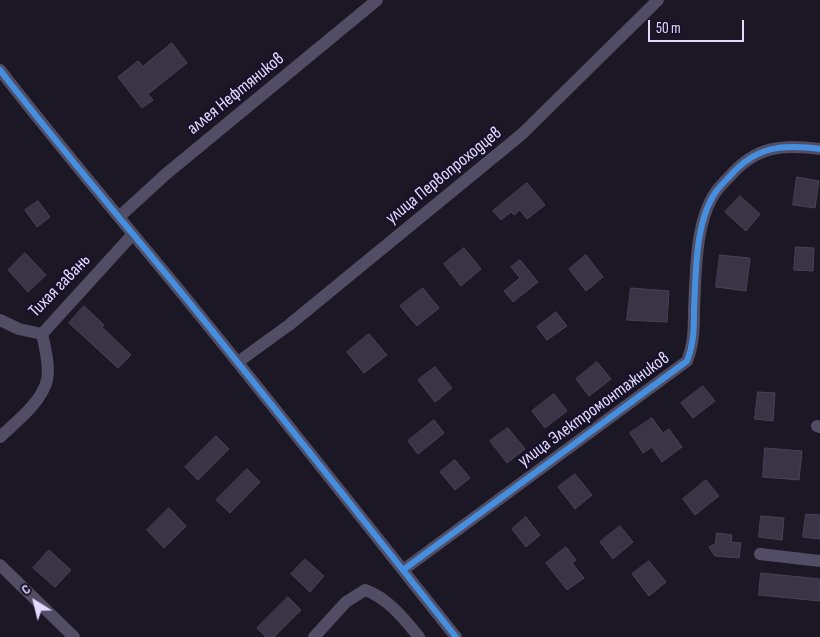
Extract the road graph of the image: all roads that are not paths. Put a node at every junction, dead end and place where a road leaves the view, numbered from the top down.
1 (377, 0) edge
2 (658, 0) edge
3 (0, 70) edge
4 (820, 149) edge
5 (119, 217) junction
6 (133, 234) junction
7 (0, 320) edge
8 (42, 334) junction
9 (238, 362) junction
10 (0, 437) edge
11 (760, 554) dead end
12 (820, 561) edge
13 (0, 565) edge
14 (403, 570) junction
15 (74, 637) edge
16 (314, 637) edge
17 (419, 637) edge
18 (456, 637) edge

1 - 5 street, аллея Нефтяников
2 - 9 street, улица Первопроходцев
3 - 5 street
4 - 14 street, улица Электромонтажников
5 - 6 street
6 - 8 street, Тихая гавань
6 - 9 street
7 - 8 street, Тихая гавань
8 - 10 street
9 - 14 street
11 - 12 street
13 - 15 street
14 - 18 street
16 - 17 street

